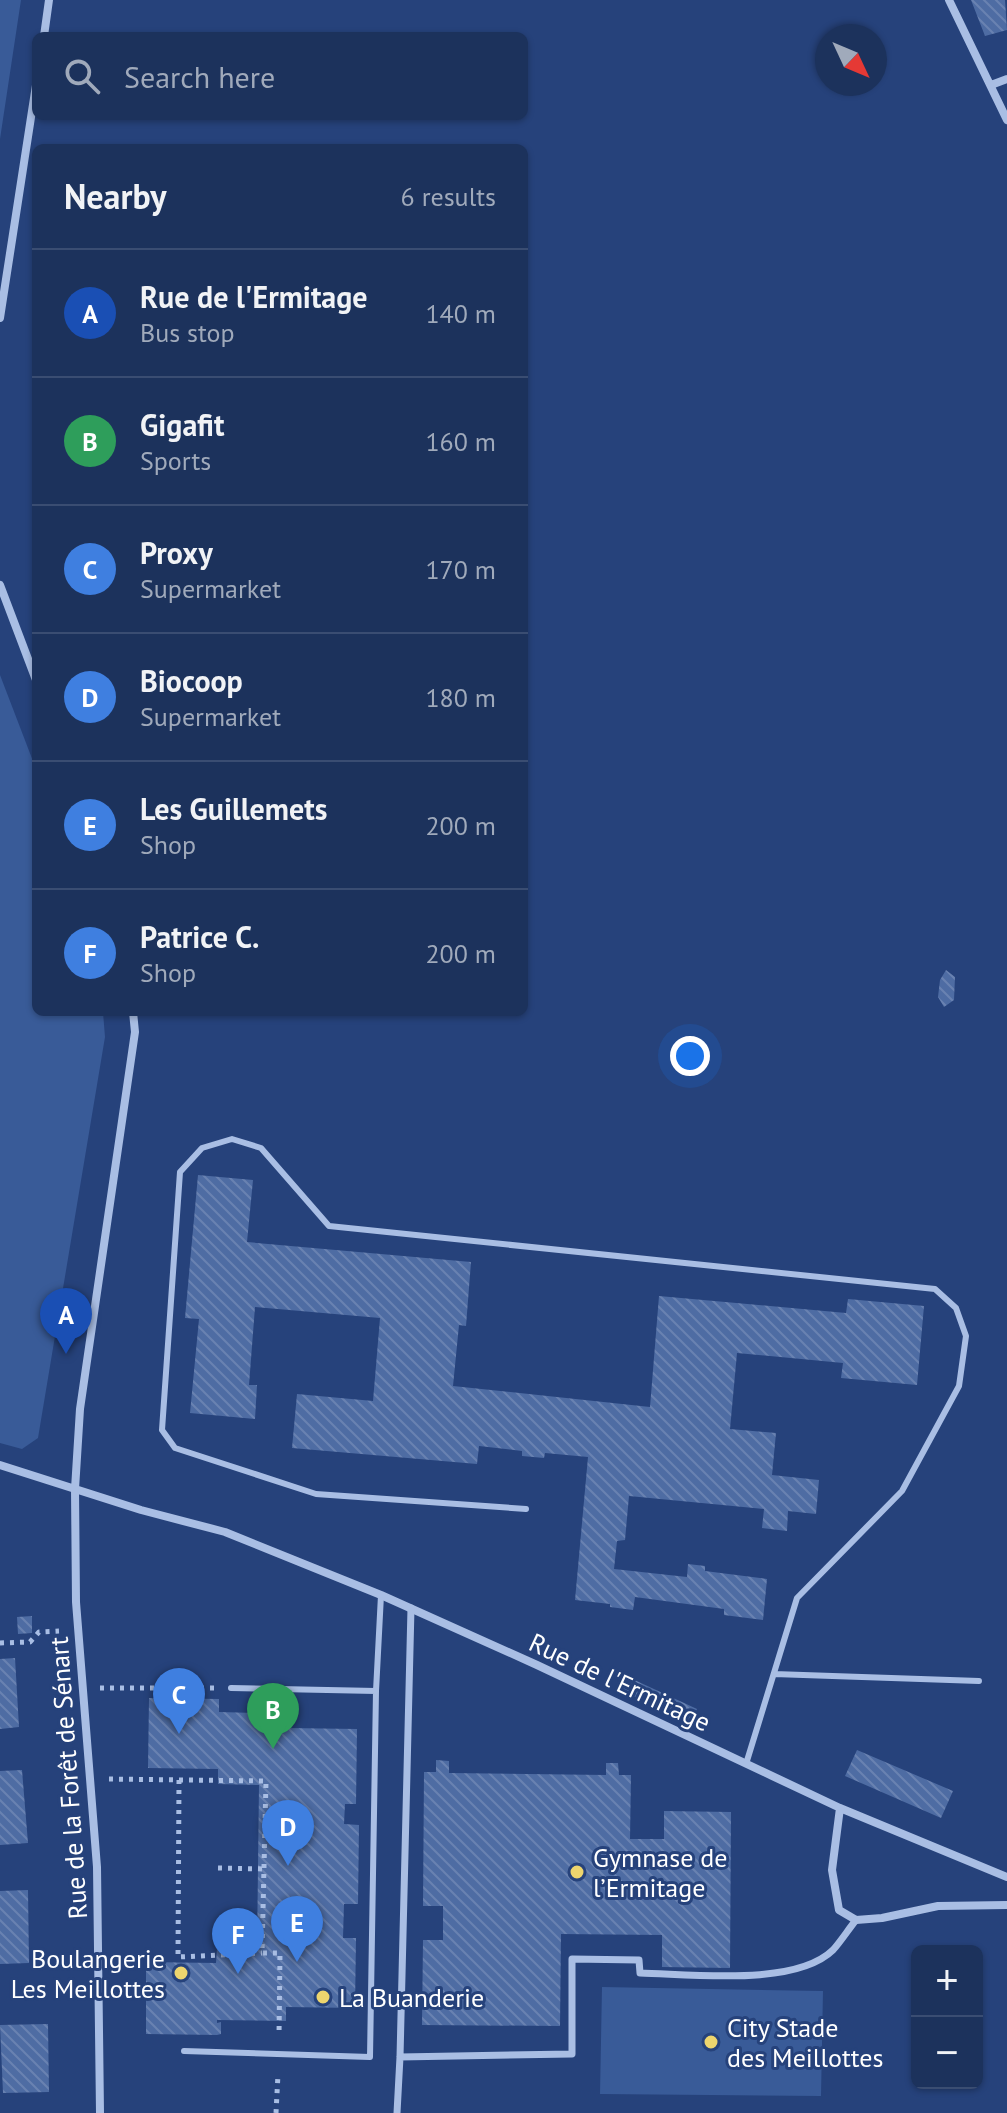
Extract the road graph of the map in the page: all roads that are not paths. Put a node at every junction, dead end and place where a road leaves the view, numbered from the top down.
1 (49, 0) edge
2 (949, 0) edge
3 (45, 32) edge
4 (1007, 79) edge
5 (991, 85) junction
6 (32, 111) edge
7 (1007, 120) edge
8 (0, 318) edge
9 (0, 585) edge
10 (32, 669) edge
11 (133, 1016) edge
12 (0, 1465) edge
13 (75, 1489) junction
14 (526, 1509) dead end
15 (381, 1595) junction
16 (411, 1608) junction
17 (774, 1674) junction
18 (979, 1681) dead end
19 (231, 1688) road end
20 (376, 1691) junction
21 (746, 1764) junction
22 (840, 1808) junction
23 (1007, 1877) edge
24 (1007, 1905) edge
25 (856, 1920) junction
26 (184, 2051) dead end
27 (400, 2057) junction
28 (100, 2113) edge
29 (397, 2113) edge

1 - 3 street
2 - 5 street
4 - 5 street
5 - 7 street
6 - 8 street
9 - 10 street
11 - 13 street, Rue de la Forêt de Sénart
12 - 13 street, Rue de l'Ermitage
13 - 15 street, Rue de l'Ermitage
13 - 28 street, Rue de la Forêt de Sénart
14 - 17 lane
15 - 16 street, Rue de l'Ermitage
15 - 20 lane
16 - 21 street, Rue de l'Ermitage
16 - 27 street
17 - 18 lane
17 - 21 lane
19 - 20 lane
20 - 26 lane
21 - 22 street, Rue de l'Ermitage
22 - 23 street, Rue de l'Ermitage
22 - 25 street
24 - 25 street
25 - 27 street
27 - 29 street

